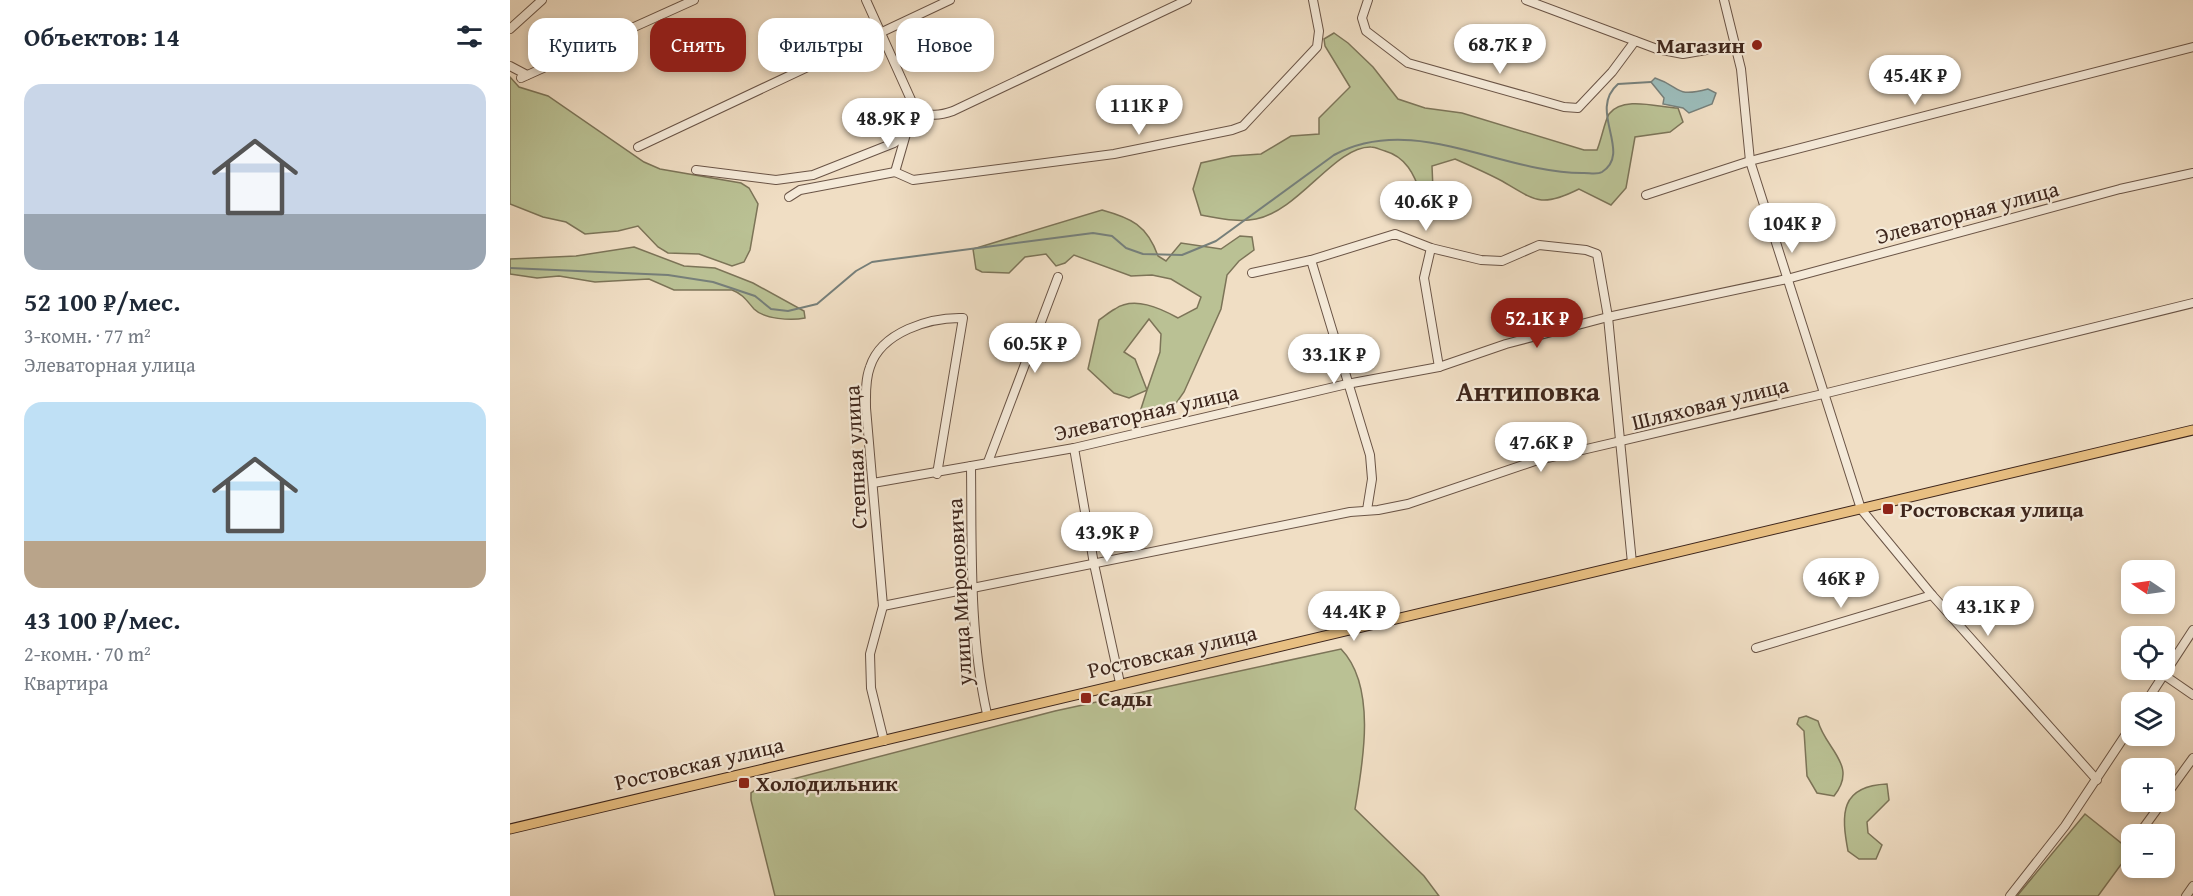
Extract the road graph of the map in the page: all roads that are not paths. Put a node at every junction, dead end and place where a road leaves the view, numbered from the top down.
1 (542, 0) edge
2 (694, 0) edge
3 (866, 0) edge
4 (950, 0) edge
5 (1313, 0) edge
6 (1368, 0) edge
7 (1526, 0) edge
8 (1724, 0) edge
9 (1182, 1) edge
10 (874, 18) edge
11 (510, 29) edge
12 (884, 31) edge
13 (1635, 41) junction
14 (884, 42) edge
15 (1735, 45) junction
16 (2193, 47) edge
17 (510, 66) edge
18 (797, 72) edge
19 (922, 113) junction
20 (906, 134) junction
21 (638, 147) dead end
22 (1750, 161) junction
23 (696, 170) dead end
24 (895, 172) junction
25 (2193, 173) edge
26 (1646, 195) dead end
27 (789, 198) dead end
28 (1431, 248) junction
29 (1311, 260) junction
30 (1252, 273) dead end
31 (1058, 277) dead end
32 (1787, 279) junction
33 (2193, 303) edge
34 (1608, 317) junction
35 (1439, 368) junction
36 (1347, 384) junction
37 (1823, 394) junction
38 (2193, 430) edge
39 (1621, 443) junction
40 (1074, 448) junction
41 (988, 462) junction
42 (971, 466) junction
43 (937, 474) junction
44 (873, 483) junction
45 (1861, 509) junction
46 (1367, 510) junction
47 (1632, 563) junction
48 (1094, 564) junction
49 (973, 588) junction
50 (1932, 595) junction
51 (883, 606) junction
52 (2193, 630) edge
53 (1756, 648) dead end
54 (2175, 658) edge
55 (2171, 680) edge
56 (1120, 683) junction
57 (2193, 695) edge
58 (987, 714) junction
59 (884, 741) junction
60 (2121, 742) edge
61 (2193, 758) edge
62 (2097, 780) junction
63 (2175, 784) edge
64 (510, 829) edge
65 (2193, 886) edge
66 (2010, 896) edge
67 (2186, 896) edge

1 - 11 street
2 - 17 street
3 - 10 street
4 - 12 street
5 - 24 street
6 - 13 street
7 - 13 street
8 - 15 street
9 - 19 street
13 - 15 street
14 - 19 street
15 - 22 street
16 - 22 street
18 - 21 street
19 - 20 street
20 - 23 street
20 - 24 street
22 - 26 street
22 - 32 street
24 - 27 street
25 - 32 street, Элеваторная улица
28 - 29 street
28 - 34 street
28 - 35 street
29 - 30 street
29 - 36 street
31 - 41 street
32 - 34 street, Элеваторная улица
32 - 37 street
33 - 37 street, Шляховая улица
34 - 35 street, Элеваторная улица
34 - 39 street
35 - 36 street, Элеваторная улица
36 - 40 street, Элеваторная улица
36 - 46 street
37 - 39 street, Шляховая улица
37 - 45 street
38 - 45 main road, Ростовская улица
39 - 46 street, Шляховая улица
39 - 47 street
40 - 41 street, Элеваторная улица
40 - 48 street
41 - 42 street, Элеваторная улица
42 - 43 street, Элеваторная улица
42 - 49 street, улица Мироновича
43 - 44 street, Элеваторная улица
43 - 44 street, Степная улица
44 - 51 street, Степная улица
45 - 47 main road, Ростовская улица
45 - 50 street
46 - 48 street, Шляховая улица
47 - 56 main road, Ростовская улица
48 - 49 street, Шляховая улица
48 - 56 street
49 - 51 street, Шляховая улица
49 - 58 street, улица Мироновича
50 - 53 street
50 - 62 street
51 - 59 street, Степная улица
52 - 54 street
55 - 57 street
56 - 58 main road, Ростовская улица
58 - 59 main road, Ростовская улица
59 - 64 main road, Ростовская улица
60 - 62 street
61 - 63 street
62 - 66 street
65 - 67 street

